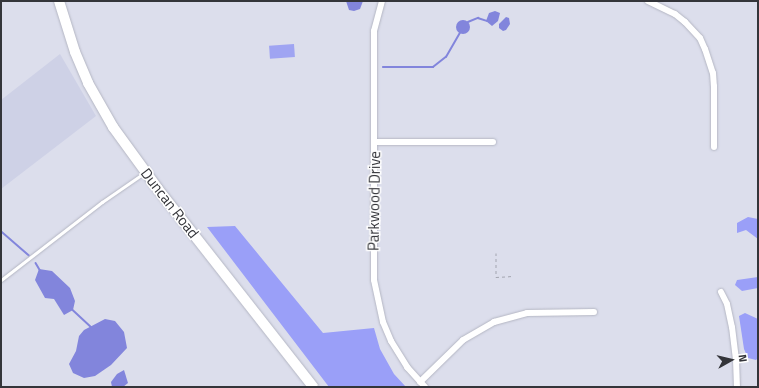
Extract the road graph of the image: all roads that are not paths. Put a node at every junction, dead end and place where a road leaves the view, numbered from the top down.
1 (59, 1) edge
2 (382, 1) edge
3 (648, 1) edge
4 (375, 142) junction
5 (493, 142) dead end
6 (714, 147) dead end
7 (145, 172) junction
8 (1, 280) edge
9 (721, 292) dead end
10 (594, 312) dead end
11 (420, 382) junction
12 (313, 387) edge
13 (425, 387) edge
14 (737, 387) edge

1 - 7 highway, Duncan Road
2 - 4 street, Parkwood Drive
3 - 6 street
4 - 5 street
4 - 11 street, Parkwood Drive
7 - 8 lane
7 - 12 highway, Duncan Road
9 - 14 street
10 - 11 street
11 - 13 street, Parkwood Drive

